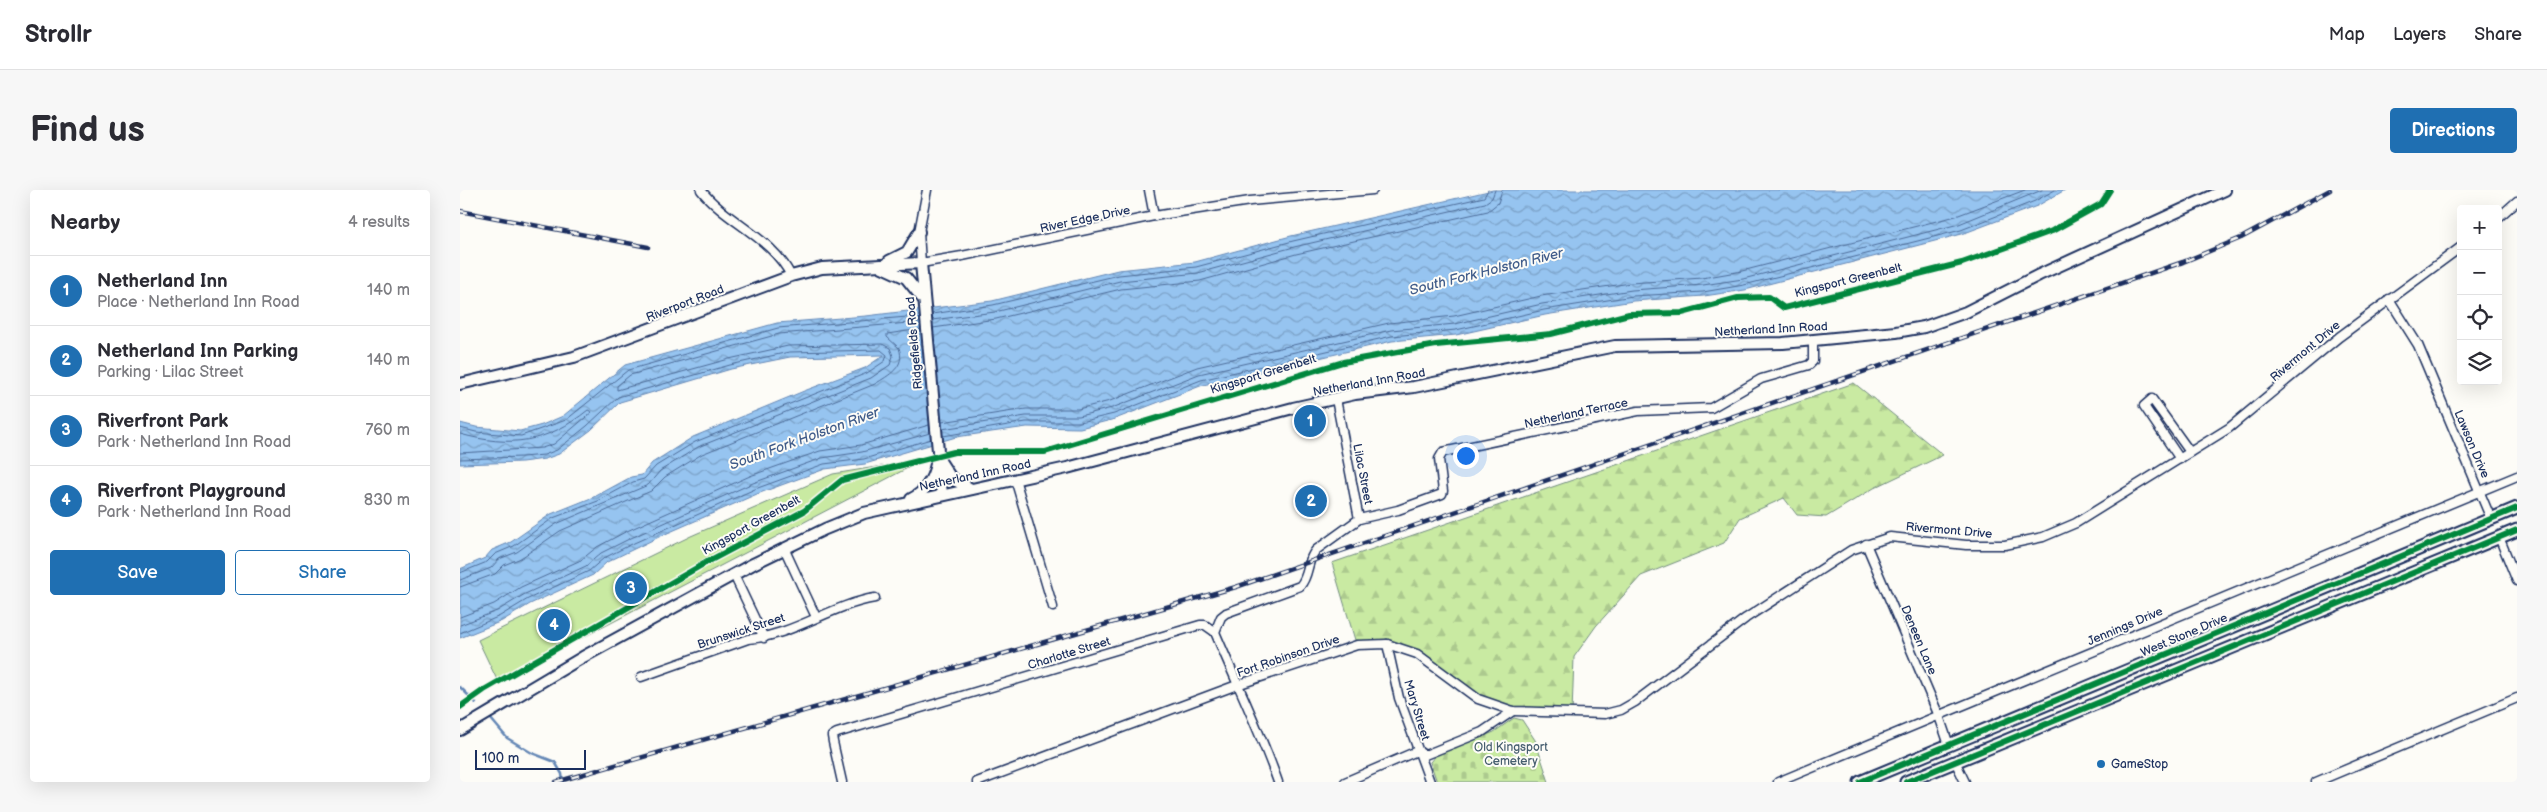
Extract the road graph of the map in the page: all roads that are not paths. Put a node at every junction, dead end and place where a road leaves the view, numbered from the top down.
1 (700, 190) edge
2 (927, 190) edge
3 (1149, 190) edge
4 (1373, 190) edge
5 (2225, 190) edge
6 (2517, 201) edge
7 (2502, 214) edge
8 (1154, 216) junction
9 (919, 232) junction
10 (2457, 249) edge
11 (921, 263) junction
12 (873, 265) junction
13 (791, 276) junction
14 (922, 298) junction
15 (2389, 299) junction
16 (1812, 340) junction
17 (460, 384) edge
18 (1336, 399) junction
19 (2190, 452) junction
20 (2180, 459) junction
21 (939, 465) junction
22 (2517, 476) edge
23 (1015, 479) junction
24 (972, 489) junction
25 (2479, 490) junction
26 (942, 495) junction
27 (904, 503) junction
28 (2517, 508) edge
29 (1359, 519) junction
30 (2491, 519) junction
31 (2517, 530) edge
32 (2499, 537) junction
33 (1866, 544) junction
34 (784, 548) junction
35 (734, 575) junction
36 (2517, 581) edge
37 (875, 598) dead end
38 (1053, 607) dead end
39 (816, 618) junction
40 (1215, 632) junction
41 (764, 638) junction
42 (1387, 644) junction
43 (641, 677) dead end
44 (1237, 685) junction
45 (2517, 698) edge
46 (1513, 712) junction
47 (1604, 714) joint
48 (1939, 716) junction
49 (460, 730) edge
50 (1949, 745) junction
51 (1417, 751) junction
52 (1955, 761) junction
53 (842, 782) edge
54 (977, 782) edge
55 (1278, 782) edge
56 (1345, 782) edge
57 (1430, 782) edge
58 (1778, 782) edge
59 (1860, 782) edge
60 (1906, 782) edge
61 (1965, 782) edge
62 (2316, 782) edge

1 - 13 street
2 - 9 street, Ridgefields Road
3 - 8 street
4 - 8 street, River Edge Drive
5 - 16 main road, Netherland Inn Road
6 - 7 street
8 - 11 street, River Edge Drive
9 - 11 street, Ridgefields Road
9 - 12 main road
10 - 15 street, Rivermont Drive
11 - 12 main road, Riverport Road
11 - 14 main road, Ridgefields Road
12 - 13 main road, Riverport Road
12 - 14 main road
13 - 17 main road, Riverport Road
14 - 21 main road, Ridgefields Road
15 - 19 street, Rivermont Drive
15 - 25 street, Lawson Drive
16 - 18 main road, Netherland Inn Road
16 - 29 street, Netherland Terrace
18 - 23 main road, Netherland Inn Road
18 - 29 street, Lilac Street
19 - 20 street, Rivermont Drive
19 - 20 street
20 - 33 street, Rivermont Drive
21 - 24 main road
21 - 26 main road, Ridgefields Road
21 - 27 main road
22 - 25 street, Jennings Drive
23 - 24 main road, Netherland Inn Road
23 - 38 street
24 - 26 main road, Netherland Inn Road
25 - 30 street, Lawson Drive
25 - 48 street, Jennings Drive
26 - 27 main road, Netherland Inn Road
27 - 34 main road, Netherland Inn Road
28 - 30 highway, West Stone Drive
29 - 40 street, Lilac Street
30 - 32 highway
30 - 50 highway, West Stone Drive
31 - 32 highway
32 - 36 street
32 - 52 highway
33 - 47 street, Rivermont Drive
33 - 48 street, Deneen Lane
34 - 35 main road, Netherland Inn Road
34 - 39 street
35 - 41 street
35 - 49 main road, Netherland Inn Road
37 - 39 street, Brunswick Street
39 - 41 street, Brunswick Street
40 - 44 street
40 - 53 street, Charlotte Street
41 - 43 street, Brunswick Street
42 - 44 street, Fort Robinson Drive
42 - 46 street, Fort Robinson Drive
42 - 51 street, Mary Street
44 - 54 street, Fort Robinson Drive
44 - 55 street
45 - 62 street
46 - 47 street, Fort Robinson Drive
46 - 51 street
48 - 50 street, Deneen Lane
48 - 58 street, Jennings Drive
50 - 52 highway
50 - 59 highway, West Stone Drive
51 - 56 street
51 - 57 street, Mary Street
52 - 60 highway
52 - 61 street

